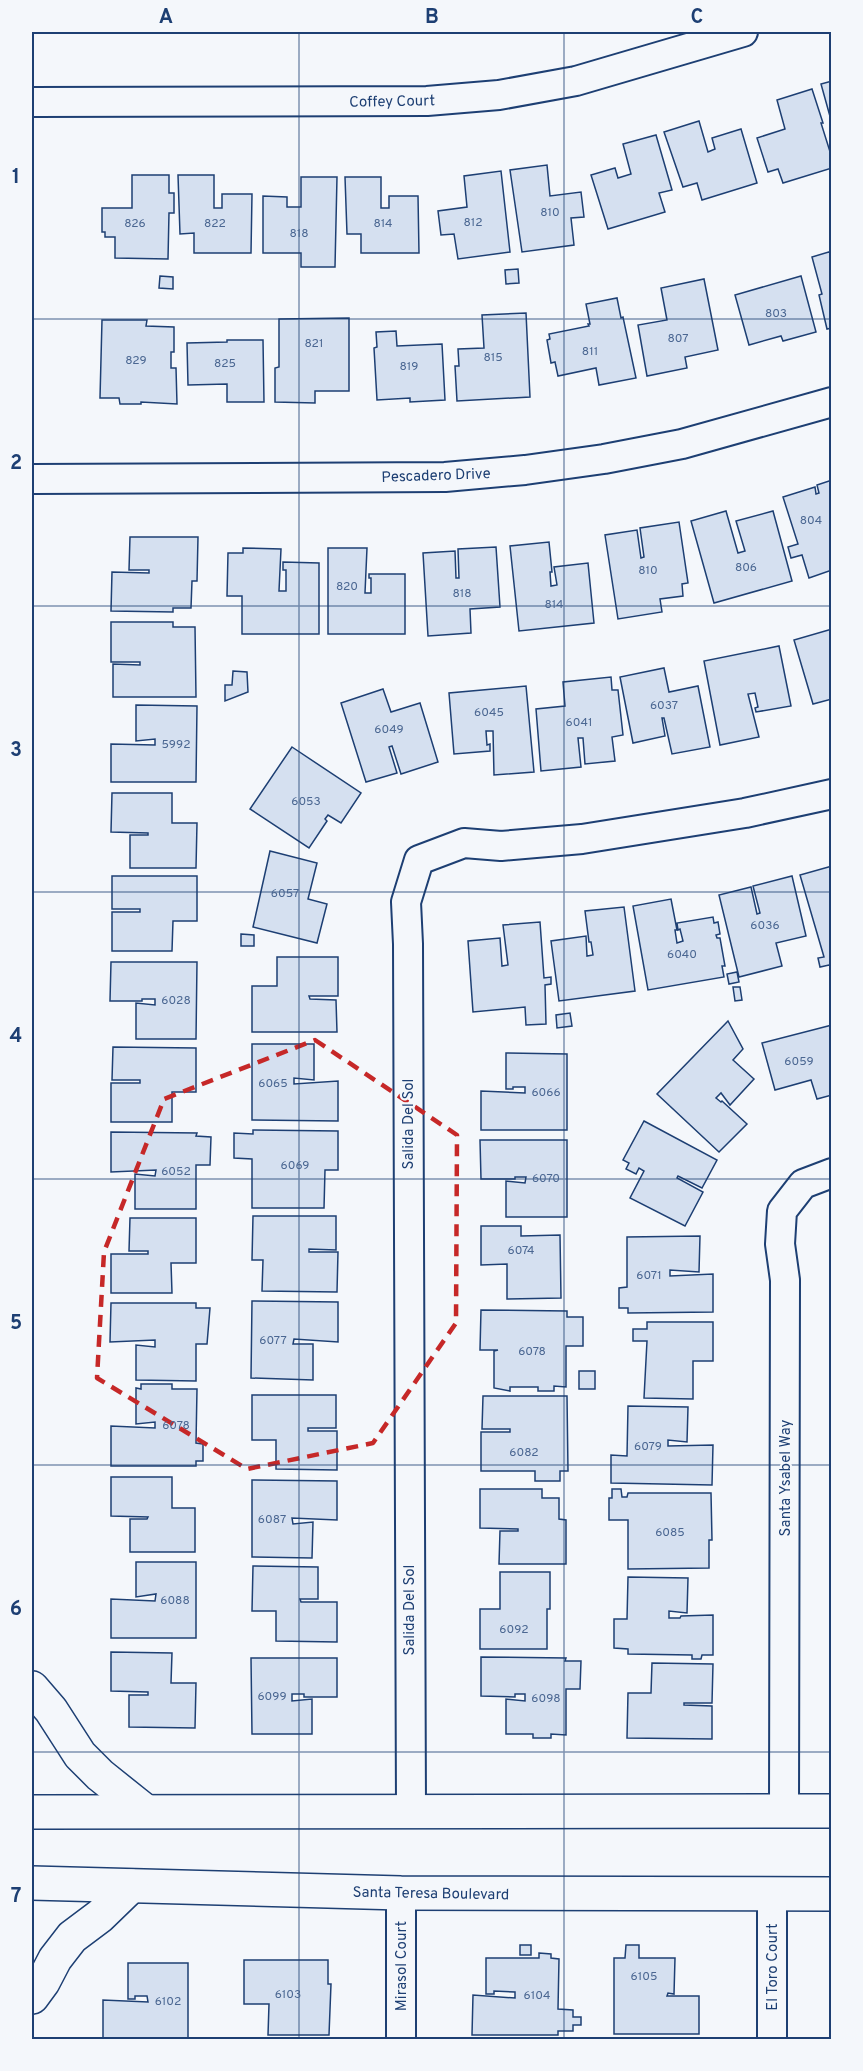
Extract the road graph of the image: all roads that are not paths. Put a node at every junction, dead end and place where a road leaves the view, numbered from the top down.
1 (743, 32) edge
2 (32, 102) edge
3 (831, 402) edge
4 (32, 479) edge
5 (831, 794) edge
6 (831, 1173) edge
7 (32, 1688) edge
8 (411, 1810) junction
9 (145, 1811) junction
10 (784, 1811) junction
11 (831, 1811) edge
12 (32, 1812) edge
13 (32, 1883) edge
14 (131, 1886) junction
15 (401, 1893) junction
16 (772, 1894) junction
17 (831, 1894) edge
18 (32, 1997) edge
19 (401, 2040) edge
20 (772, 2040) edge

1 - 2 street, Coffey Court
3 - 4 street, Pescadero Drive
5 - 8 street, Salida Del Sol
6 - 10 street, Santa Ysabel Way
7 - 9 main road
8 - 9 main road
8 - 10 main road
9 - 12 main road
10 - 11 main road
13 - 14 main road, Santa Teresa Boulevard
14 - 15 main road, Santa Teresa Boulevard
14 - 18 main road
15 - 16 main road, Santa Teresa Boulevard
15 - 19 street, Mirasol Court
16 - 17 main road, Santa Teresa Boulevard
16 - 20 street, El Toro Court

